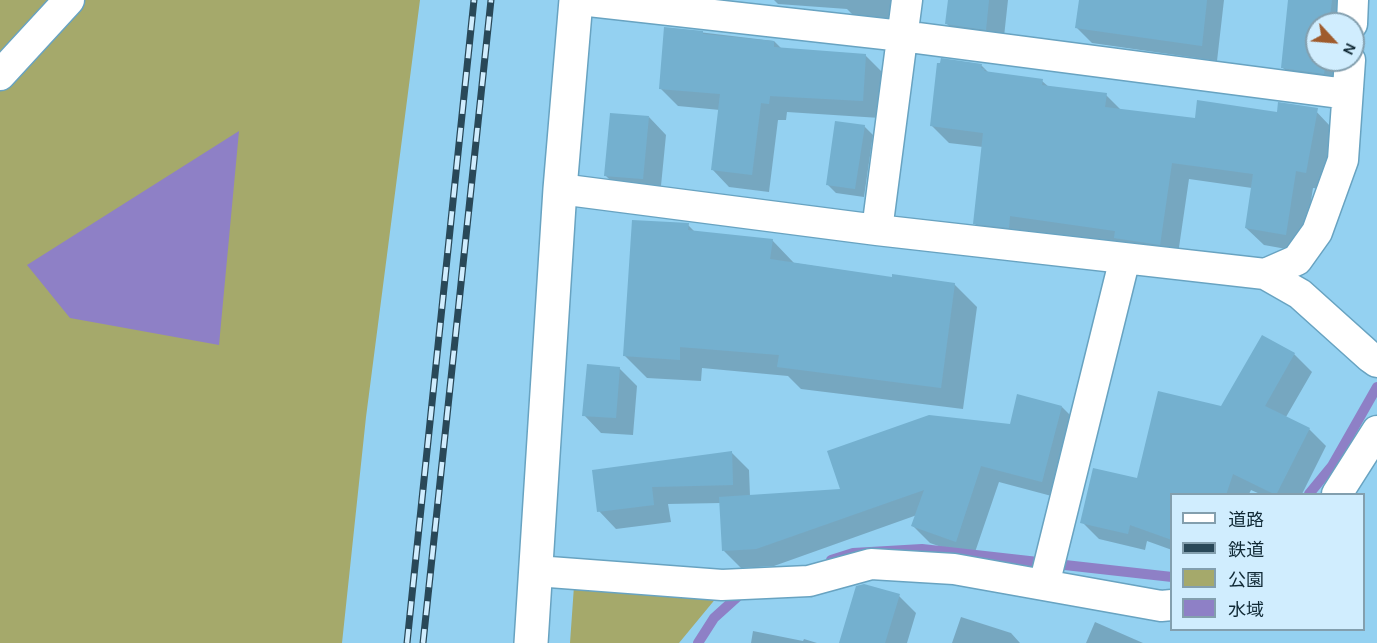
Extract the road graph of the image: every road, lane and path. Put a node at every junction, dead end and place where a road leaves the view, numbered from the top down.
1 (69, 0) edge
2 (578, 0) edge
3 (907, 0) edge
4 (902, 36) junction
5 (1349, 72) edge
6 (0, 75) edge
7 (1347, 94) junction
8 (560, 189) junction
9 (877, 230) junction
10 (1125, 258) junction
11 (1265, 274) junction
12 (1377, 362) edge
13 (1376, 437) edge
14 (1338, 493) edge
15 (536, 571) junction
16 (1044, 585) junction
17 (1170, 605) edge
18 (531, 643) edge

1 - 6 street
2 - 4 street
2 - 8 street
3 - 4 street
4 - 7 street
4 - 9 street
5 - 7 street
7 - 11 street
8 - 9 street
8 - 15 street
9 - 10 street
10 - 11 street
10 - 16 street
11 - 12 street
13 - 14 street
15 - 16 street
15 - 18 street
16 - 17 street

